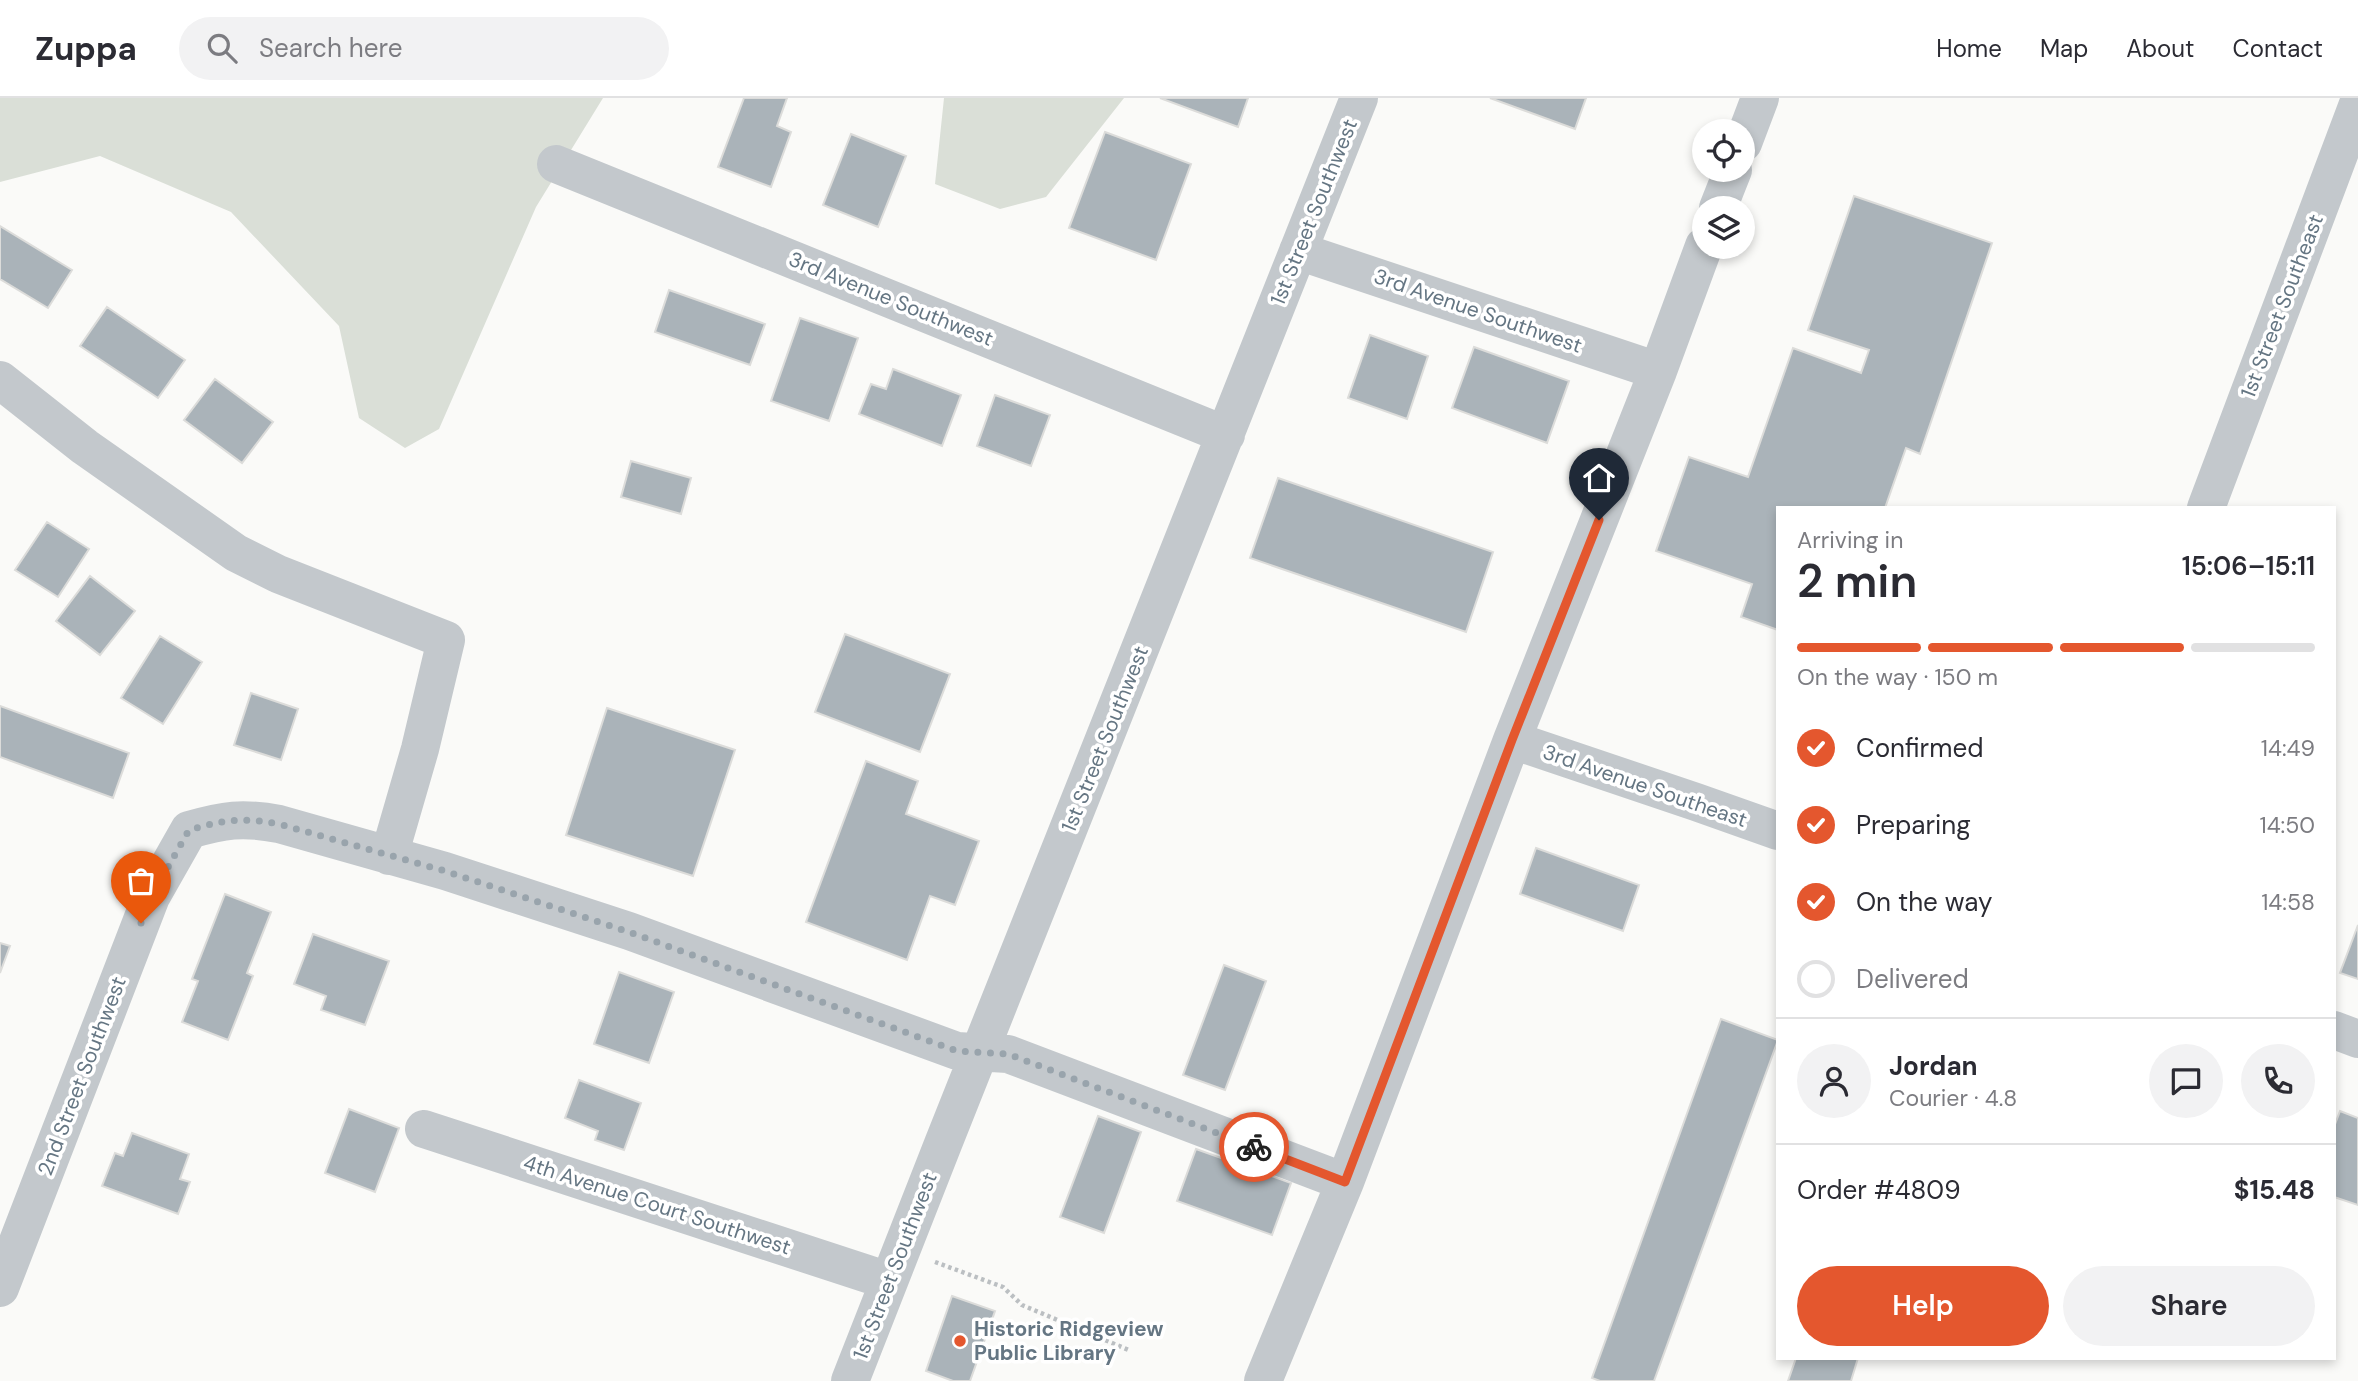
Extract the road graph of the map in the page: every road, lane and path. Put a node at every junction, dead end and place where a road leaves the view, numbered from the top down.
1 (1359, 98) edge
2 (1760, 98) edge
3 (2358, 104) edge
4 (1752, 119) edge
5 (556, 164) dead end
6 (1298, 251) junction
7 (1699, 259) edge
8 (1658, 371) junction
9 (0, 380) edge
10 (1226, 435) junction
11 (2207, 506) edge
12 (1512, 740) junction
13 (1776, 830) edge
14 (389, 856) junction
15 (2336, 1031) edge
16 (2358, 1039) edge
17 (981, 1051) junction
18 (424, 1129) dead end
19 (1345, 1182) junction
20 (895, 1266) junction
21 (0, 1288) edge
22 (1131, 1351) dead end
23 (850, 1381) edge
24 (1263, 1381) edge

1 - 6 street, 1st Street Southwest
2 - 4 street
3 - 11 street, 1st Street Southeast
5 - 10 street, 3rd Avenue Southwest
6 - 8 street, 3rd Avenue Southwest
6 - 10 street, 1st Street Southwest
7 - 8 street
8 - 12 street
9 - 14 street
10 - 17 street, 1st Street Southwest
12 - 13 street, 3rd Avenue Southeast
12 - 19 street
14 - 17 street
14 - 21 street, 2nd Street Southwest
15 - 16 street
17 - 19 street
17 - 20 street, 1st Street Southwest
18 - 20 street, 4th Avenue Court Southwest
19 - 24 street
20 - 22 path
20 - 23 street, 1st Street Southwest

